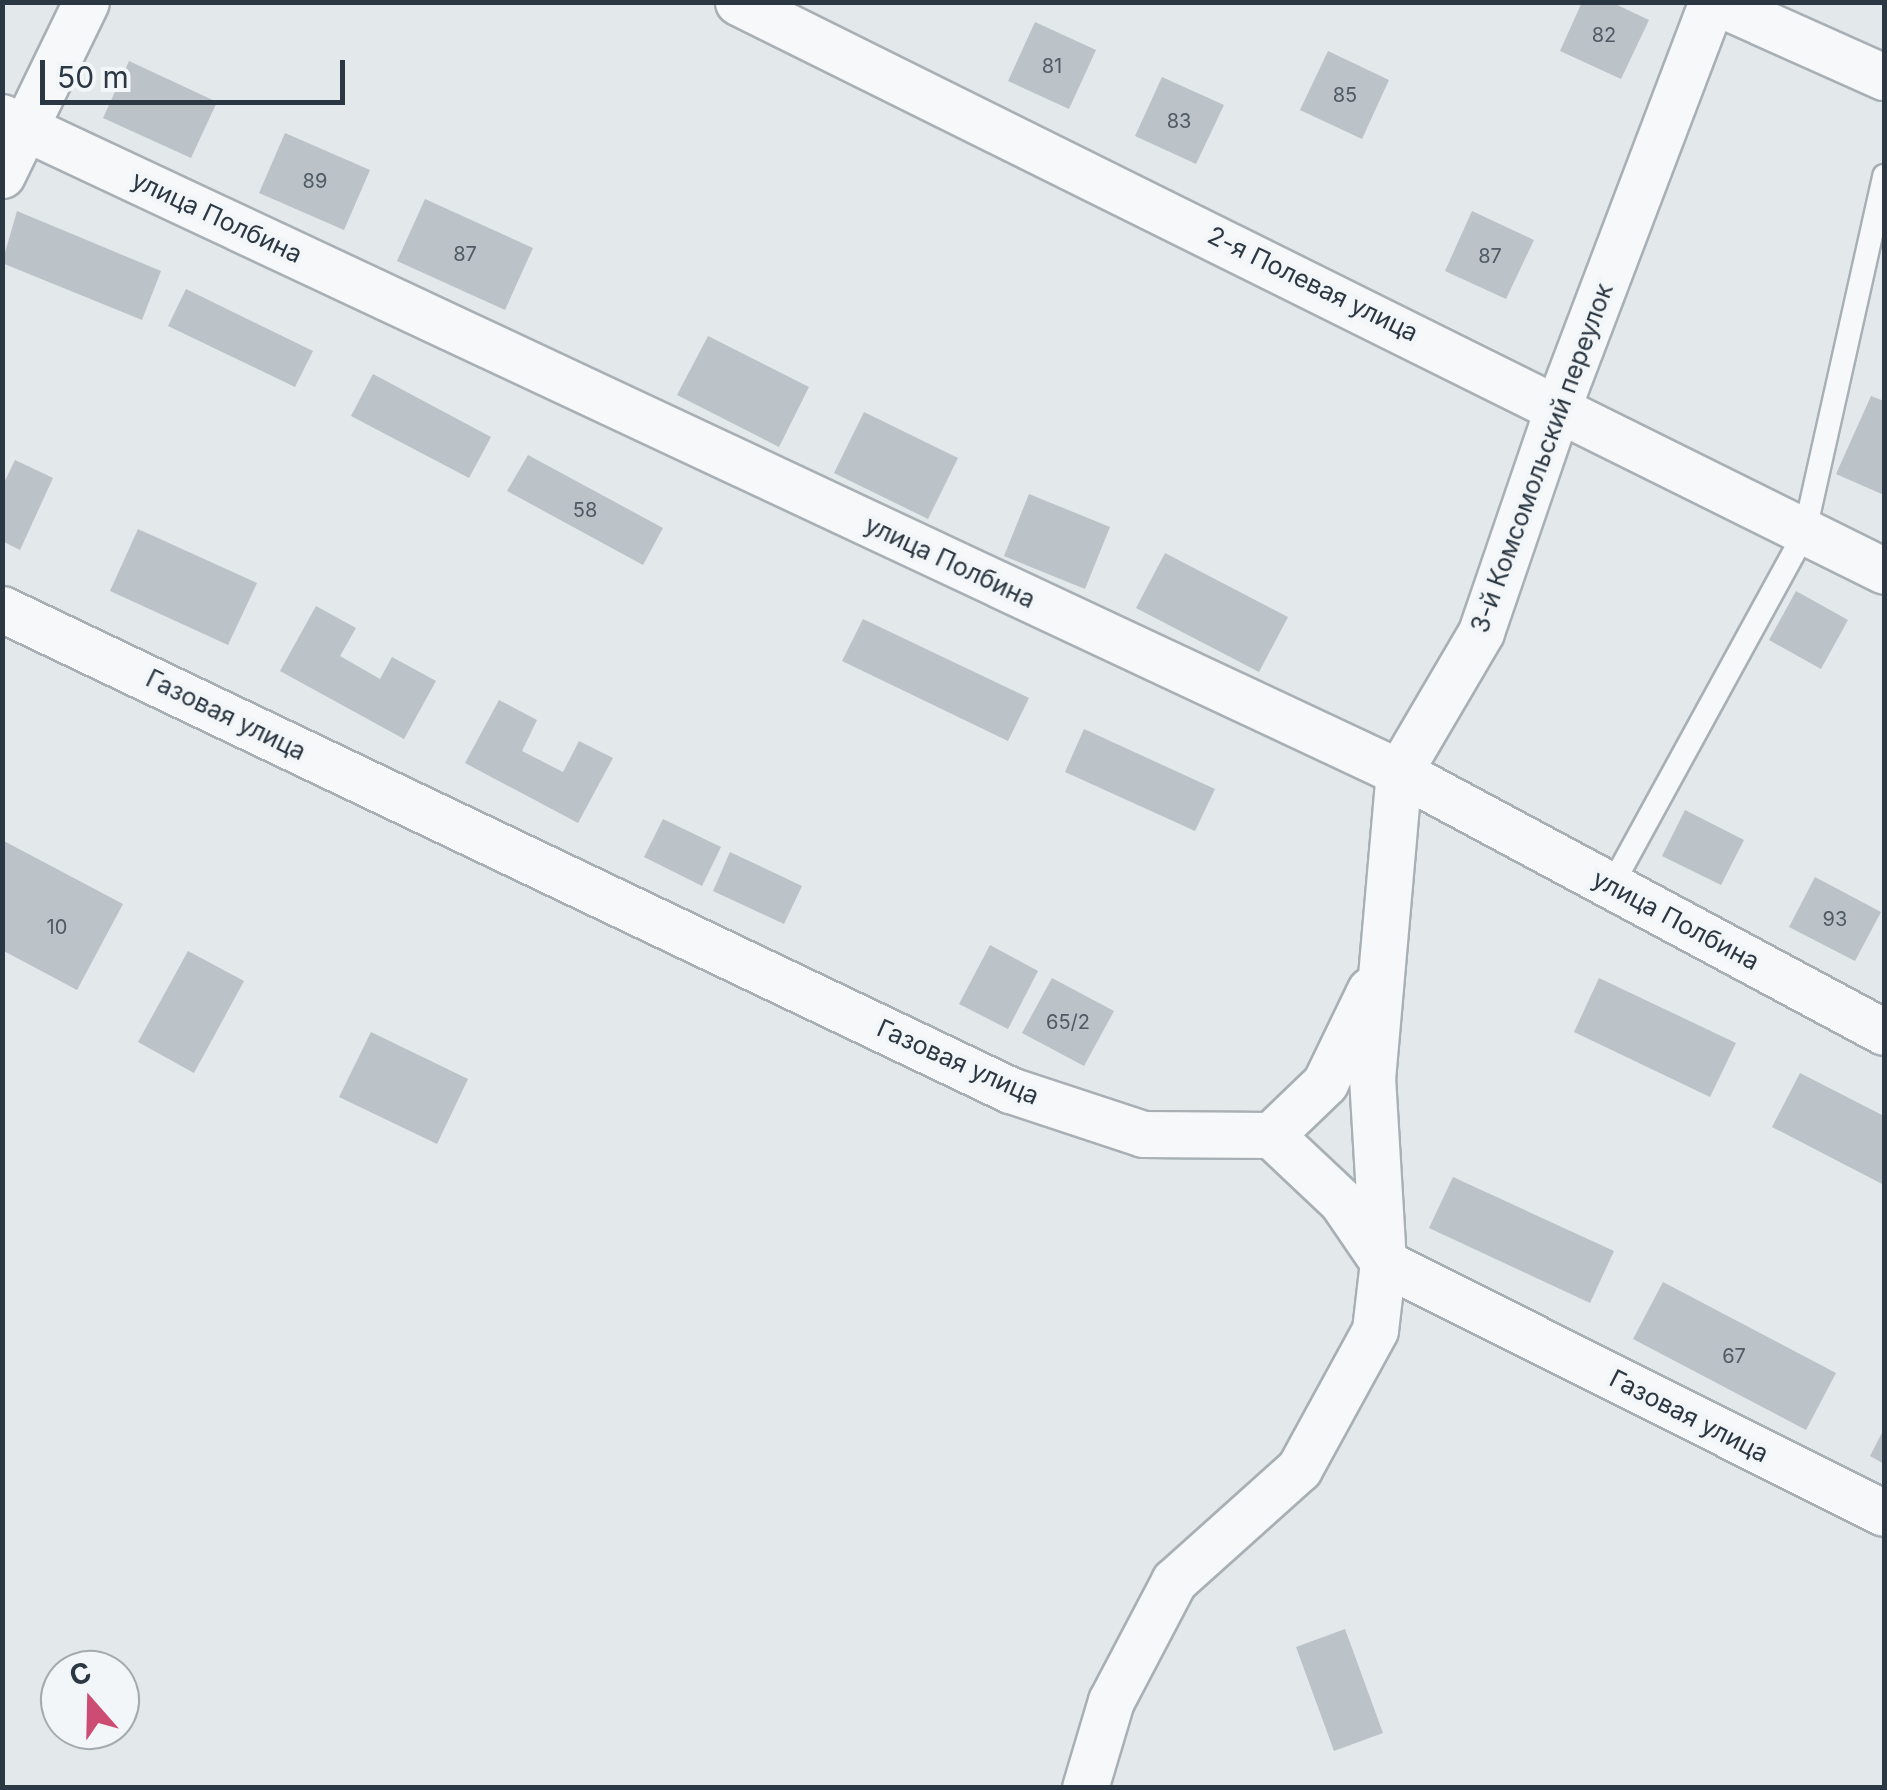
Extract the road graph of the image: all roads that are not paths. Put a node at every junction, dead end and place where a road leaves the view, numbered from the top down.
1 (86, 2) edge
2 (738, 2) edge
3 (1714, 2) edge
4 (1884, 77) edge
5 (14, 122) edge
6 (2, 175) edge
7 (1884, 176) edge
8 (1559, 404) junction
9 (1804, 534) junction
10 (1884, 571) edge
11 (2, 609) edge
12 (1399, 772) junction
13 (1612, 885) junction
14 (1380, 969) junction
15 (1884, 1032) edge
16 (1271, 1135) junction
17 (1383, 1262) junction
18 (1884, 1513) edge
19 (1085, 1788) edge

1 - 5 street
2 - 8 street, 2-я Полевая улица
3 - 4 street
3 - 8 street, 3-й Комсомольский переулок
5 - 6 street
5 - 12 street, улица Полбина
7 - 9 lane
8 - 9 street, 2-я Полевая улица
8 - 12 street, 3-й Комсомольский переулок
9 - 10 street, 2-я Полевая улица
9 - 13 lane
11 - 16 street, Газовая улица
12 - 13 street, улица Полбина
12 - 14 street, 3-й Комсомольский переулок
13 - 15 street, улица Полбина
14 - 16 street
14 - 17 street, 3-й Комсомольский переулок
16 - 17 street, Газовая улица
17 - 18 street, Газовая улица
17 - 19 street, 3-й Комсомольский переулок

